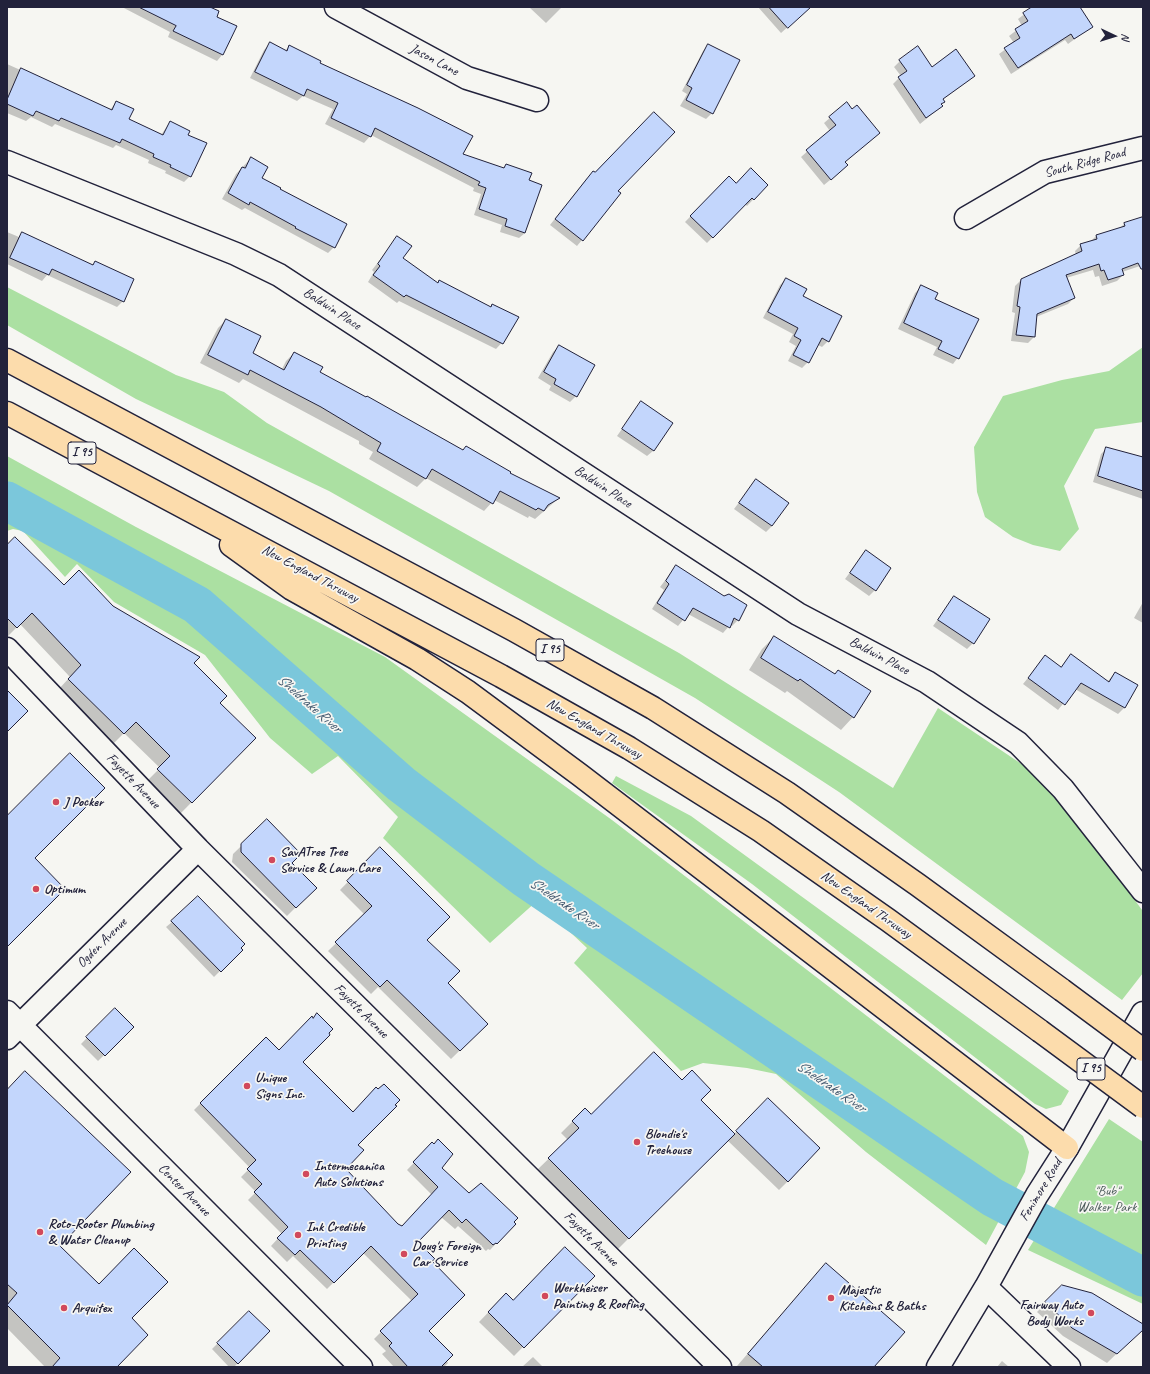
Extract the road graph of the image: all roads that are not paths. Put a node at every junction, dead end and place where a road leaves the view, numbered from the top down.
1 (338, 7) edge
2 (537, 100) dead end
3 (1143, 148) edge
4 (7, 162) edge
5 (966, 218) dead end
6 (7, 360) edge
7 (7, 413) edge
8 (158, 493) junction
9 (7, 649) edge
10 (198, 848) junction
11 (1143, 891) edge
12 (1143, 1013) edge
13 (11, 1025) edge
14 (1143, 1050) edge
15 (1143, 1107) edge
16 (1067, 1148) junction
17 (986, 1287) junction
18 (361, 1367) edge
19 (720, 1367) edge
20 (938, 1367) edge
21 (1069, 1367) edge

1 - 2 street, Jason Lane
3 - 5 street, South Ridge Road
4 - 11 street, Baldwin Place
6 - 14 highway, I 95, bridge
7 - 8 highway, New England Thruway / I 95
8 - 15 highway, New England Thruway / I 95, bridge
8 - 16 highway
9 - 10 street, Fayette Avenue
10 - 13 street, Ogden Avenue
10 - 19 street, Fayette Avenue
12 - 16 street, Fenimore Road
13 - 18 street, Center Avenue
16 - 17 street, Fenimore Road
17 - 20 street, Fenimore Road
17 - 21 street

